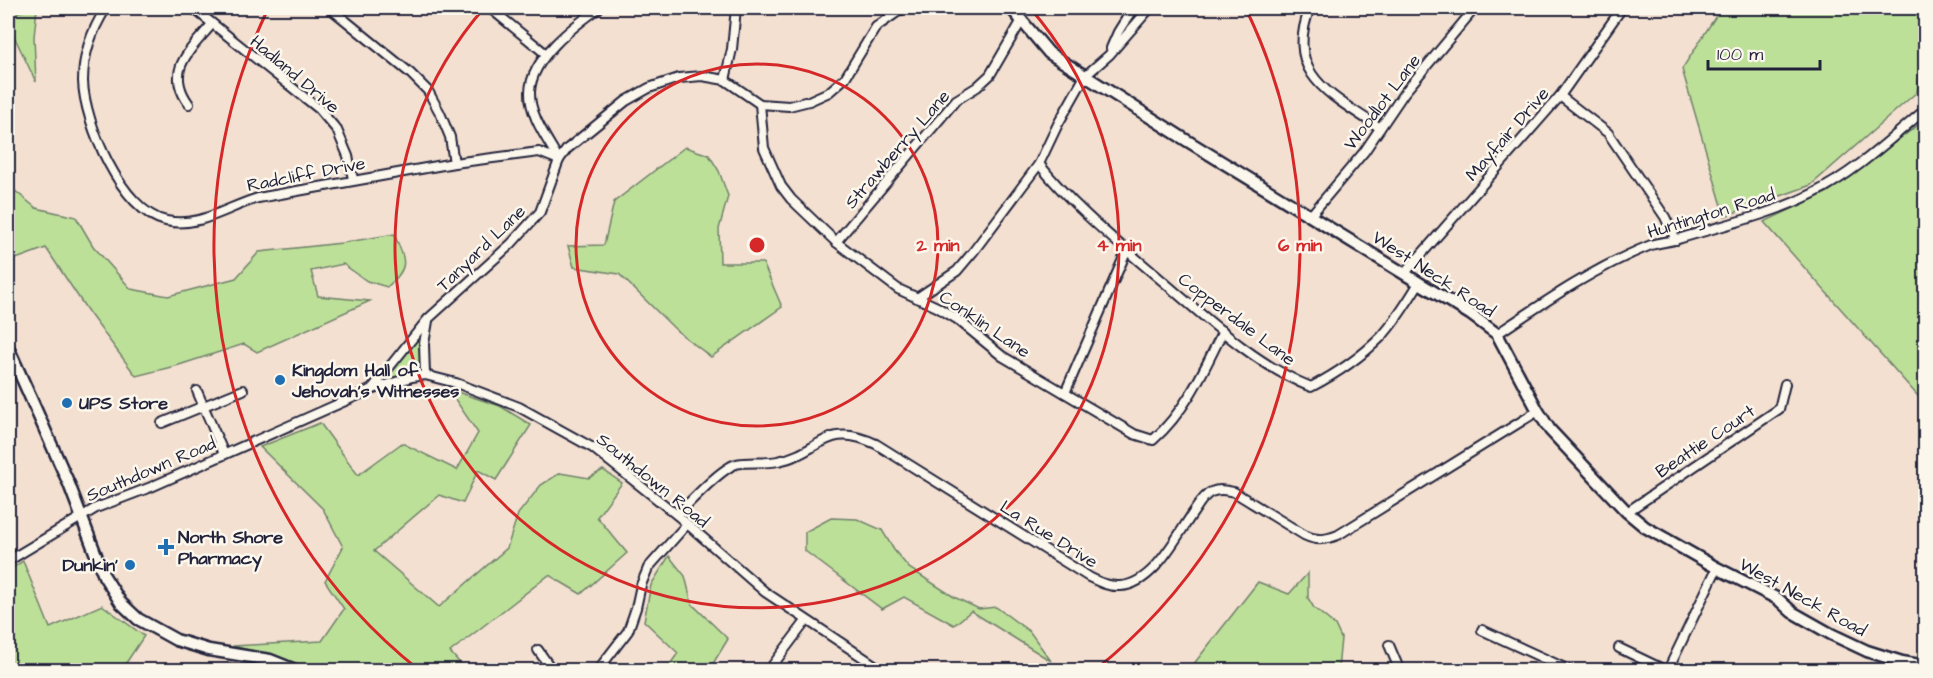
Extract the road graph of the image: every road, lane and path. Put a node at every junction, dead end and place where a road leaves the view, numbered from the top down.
1 (106, 8) edge
2 (193, 8) edge
3 (330, 8) edge
4 (490, 8) edge
5 (599, 8) edge
6 (736, 8) edge
7 (903, 8) edge
8 (1011, 8) edge
9 (1134, 8) edge
10 (1150, 8) edge
11 (1310, 8) edge
12 (1475, 8) edge
13 (1622, 8) edge
14 (1022, 20) junction
15 (212, 24) junction
16 (546, 54) junction
17 (1108, 55) junction
18 (1085, 76) junction
19 (725, 80) junction
20 (1560, 96) junction
21 (189, 104) dead end
22 (760, 104) junction
23 (1926, 109) edge
24 (1380, 128) junction
25 (559, 160) junction
26 (454, 163) junction
27 (1039, 164) junction
28 (353, 180) junction
29 (1311, 215) junction
30 (1676, 240) junction
31 (836, 242) junction
32 (1127, 250) junction
33 (1405, 273) junction
34 (1419, 283) junction
35 (917, 298) junction
36 (428, 320) junction
37 (1222, 331) junction
38 (1497, 334) junction
39 (8, 347) edge
40 (425, 375) junction
41 (1785, 384) dead end
42 (243, 390) dead end
43 (370, 390) junction
44 (197, 391) dead end
45 (1065, 393) junction
46 (202, 406) junction
47 (1538, 411) junction
48 (162, 423) dead end
49 (224, 454) junction
50 (1627, 512) junction
51 (677, 514) junction
52 (82, 516) junction
53 (687, 524) junction
54 (8, 561) edge
55 (1717, 568) junction
56 (806, 621) junction
57 (1482, 630) dead end
58 (1389, 645) dead end
59 (1619, 648) dead end
60 (538, 650) dead end
61 (1926, 666) edge
62 (295, 670) edge
63 (552, 670) edge
64 (598, 670) edge
65 (769, 670) edge
66 (882, 670) edge
67 (1397, 670) edge
68 (1569, 670) edge
69 (1666, 670) edge

1 - 28 street, Radcliff Drive
2 - 15 street, Hadland Drive
3 - 26 street
4 - 16 street
5 - 16 street
6 - 19 street
7 - 22 street
8 - 14 street, West Neck Road
9 - 17 street
10 - 17 street
11 - 24 street
12 - 24 street, Woodlot Lane
13 - 20 street, Mayfair Drive
14 - 18 street, West Neck Road
14 - 31 street, Strawberry Lane
15 - 21 street
15 - 28 street, Hadland Drive
16 - 25 street
17 - 18 street
18 - 27 street
18 - 29 street, West Neck Road
19 - 22 street
19 - 25 street, Tanyard Lane
20 - 30 street
20 - 33 street, Mayfair Drive
22 - 31 street, Conklin Lane
23 - 30 street, Huntington Road
24 - 29 street, Woodlot Lane
25 - 26 street, Radcliff Drive
25 - 36 street, Tanyard Lane
26 - 28 street, Radcliff Drive
27 - 32 street, Copperdale Lane
27 - 35 street
29 - 33 street, West Neck Road
30 - 38 street, Huntington Road
31 - 35 street, Conklin Lane
32 - 37 street, Copperdale Lane
32 - 45 street
33 - 34 street, West Neck Road
34 - 37 street, Copperdale Lane
34 - 38 street, West Neck Road
35 - 45 street, Conklin Lane
36 - 40 street
36 - 43 street, Tanyard Lane
37 - 45 street, Conklin Lane
38 - 47 street, West Neck Road
39 - 52 street
40 - 43 street, Southdown Road
40 - 51 street, Southdown Road
41 - 50 street, Beattie Court
42 - 46 street
43 - 49 street, Southdown Road
44 - 46 street
46 - 48 street
46 - 49 street
47 - 50 street, West Neck Road
47 - 51 street, La Rue Drive
49 - 52 street, Southdown Road
50 - 55 street, West Neck Road
51 - 53 street, Southdown Road
52 - 54 street, Southdown Road
52 - 62 street
53 - 56 street, Southdown Road
53 - 64 street
55 - 61 street, West Neck Road
55 - 69 street
56 - 65 street
56 - 66 street, Southdown Road
57 - 68 street
58 - 67 street
59 - 69 street
60 - 63 street

